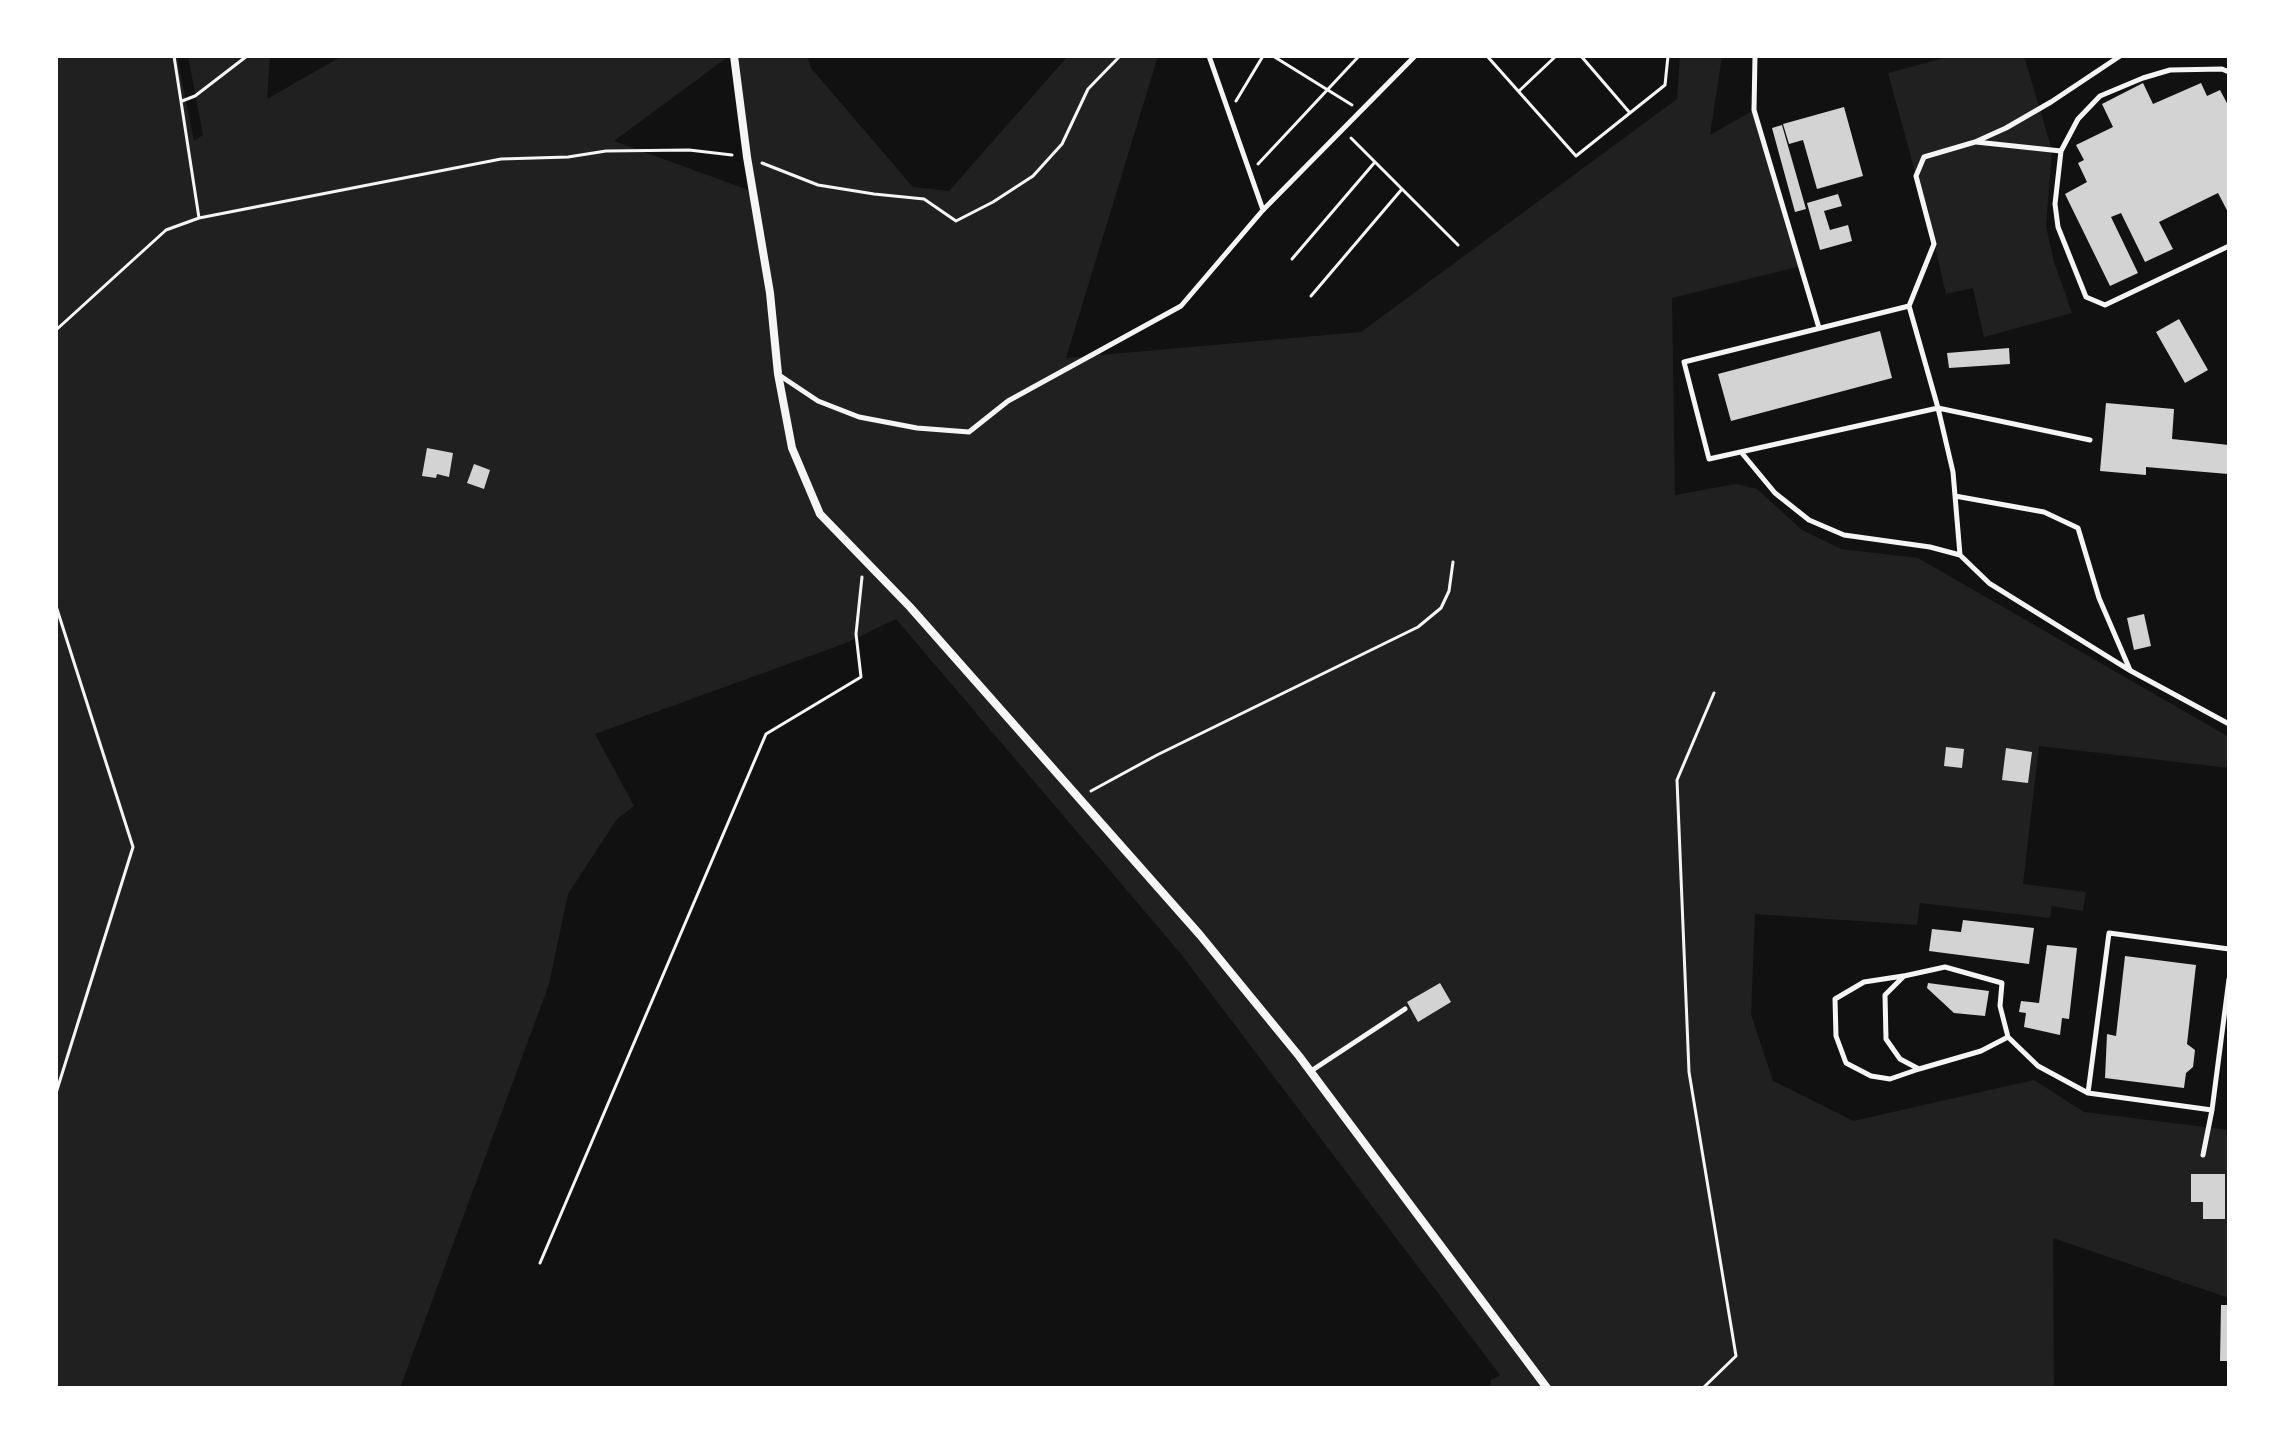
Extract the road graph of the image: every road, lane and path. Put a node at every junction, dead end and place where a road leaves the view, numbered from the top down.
1 (174, 56) edge
2 (247, 56) edge
3 (734, 56) edge
4 (1120, 56) edge
5 (1209, 56) edge
6 (1263, 56) edge
7 (1273, 56) edge
8 (1415, 56) edge
9 (1487, 56) edge
10 (1556, 56) edge
11 (1581, 56) edge
12 (1668, 56) edge
13 (1755, 56) edge
14 (2120, 56) edge
15 (1357, 57) edge
16 (2229, 72) edge
17 (1329, 90) junction
18 (1519, 91) junction
19 (182, 101) junction
20 (1361, 111) junction
21 (1229, 112) junction
22 (1630, 113) junction
23 (1342, 130) junction
24 (1975, 142) junction
25 (2061, 151) junction
26 (747, 157) junction
27 (1375, 162) junction
28 (1250, 173) junction
29 (1402, 189) junction
30 (1263, 210) junction
31 (199, 218) junction
32 (1458, 245) dead end
33 (2229, 246) edge
34 (1292, 259) dead end
35 (1311, 296) dead end
36 (1909, 306) junction
37 (1819, 328) junction
38 (56, 330) edge
39 (778, 374) junction
40 (1938, 408) junction
41 (2090, 440) dead end
42 (1741, 452) junction
43 (1955, 496) junction
44 (1960, 555) junction
45 (864, 558) junction
46 (1453, 562) dead end
47 (56, 606) edge
48 (2131, 671) junction
49 (1714, 693) dead end
50 (2229, 724) edge
51 (1080, 798) junction
52 (2229, 949) edge
53 (1904, 976) junction
54 (2229, 979) edge
55 (1405, 1009) dead end
56 (2227, 1014) edge
57 (2008, 1037) junction
58 (1919, 1069) junction
59 (1311, 1071) junction
60 (56, 1093) edge
61 (2088, 1093) junction
62 (2212, 1110) junction
63 (2203, 1155) dead end
64 (540, 1263) dead end
65 (1547, 1388) edge
66 (1703, 1388) edge

1 - 19 path
2 - 19 path
3 - 26 street
4 - 26 path
5 - 21 lane
6 - 21 path
7 - 17 path
8 - 20 lane
9 - 18 path
10 - 18 path
11 - 22 path
12 - 22 path
13 - 37 lane
14 - 24 lane
15 - 17 path
16 - 25 lane
17 - 20 path
17 - 28 path
18 - 22 path
19 - 31 path
20 - 23 lane
21 - 28 lane
23 - 27 path
23 - 30 lane
24 - 25 lane
24 - 36 lane
25 - 33 lane
26 - 31 path
26 - 39 street
27 - 29 path
27 - 34 path
28 - 30 lane
29 - 32 path
29 - 35 path
30 - 39 lane
31 - 38 path
36 - 37 lane
36 - 40 lane
37 - 42 lane
39 - 45 street
40 - 41 lane
40 - 42 lane
40 - 43 lane
42 - 44 lane
43 - 44 lane
43 - 48 lane
44 - 48 lane
45 - 51 street
45 - 64 path
46 - 51 path
47 - 60 path
48 - 50 lane
49 - 66 path
51 - 59 street
52 - 61 lane
53 - 57 lane
53 - 58 lane
53 - 58 lane
54 - 56 lane
55 - 59 lane
56 - 62 lane
57 - 58 lane
57 - 61 lane
59 - 65 street
61 - 62 lane
62 - 63 lane

